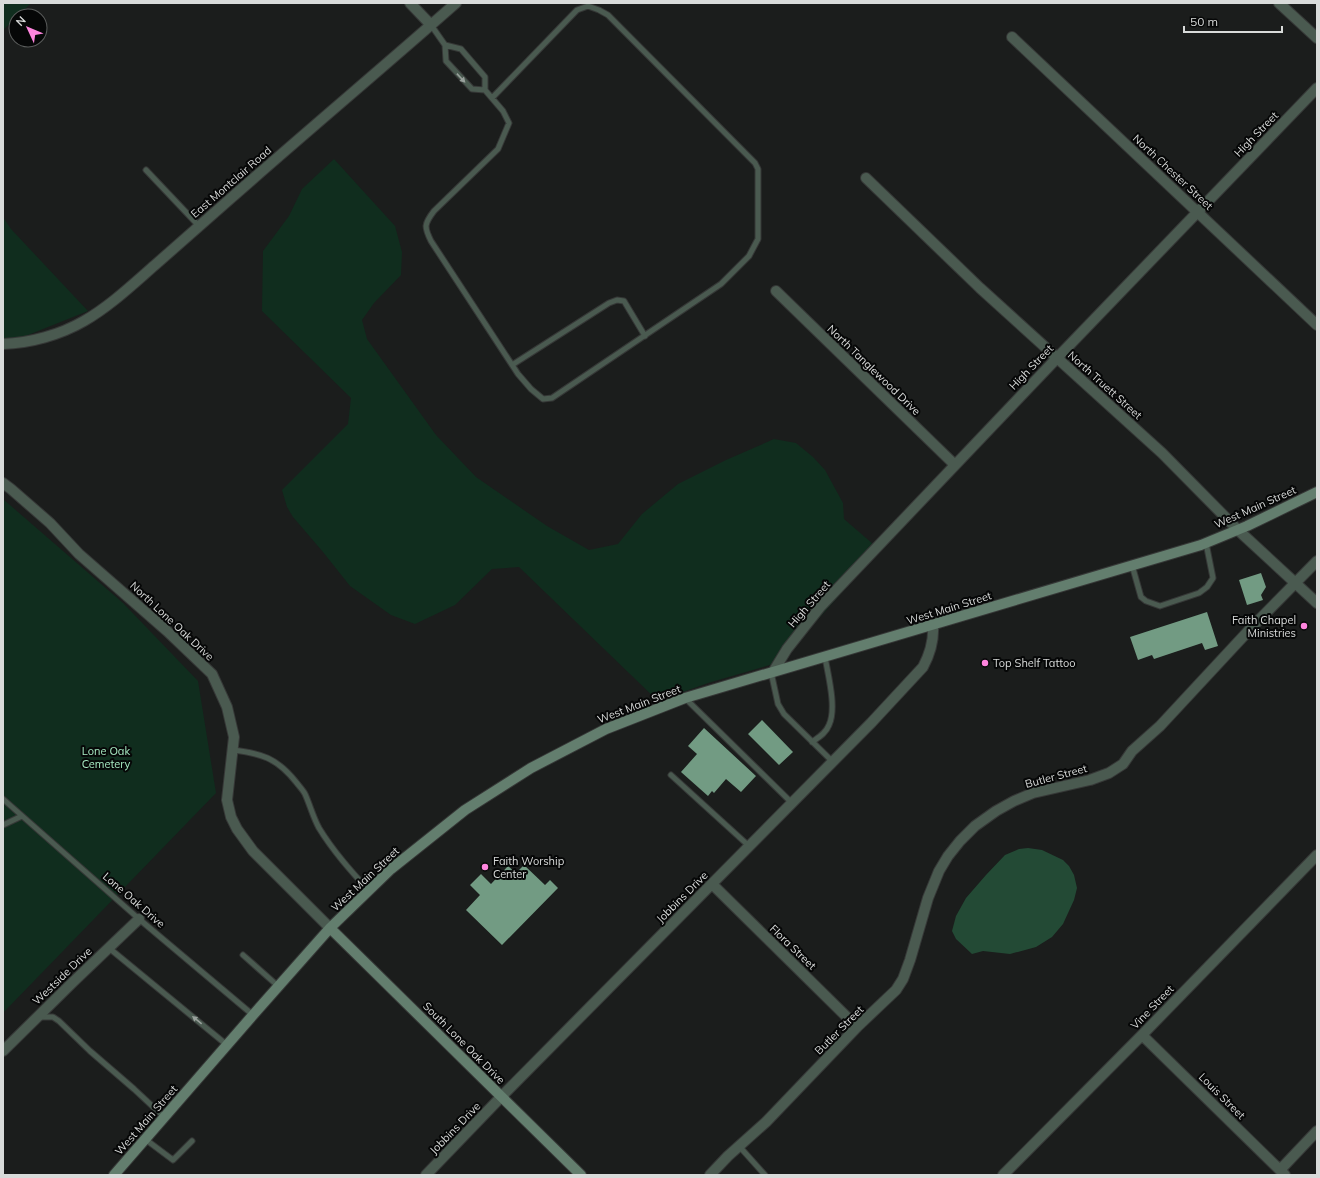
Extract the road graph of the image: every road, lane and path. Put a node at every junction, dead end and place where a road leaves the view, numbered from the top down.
1 (410, 3) edge
2 (456, 3) edge
3 (1279, 3) edge
4 (431, 25) junction
5 (1012, 37) dead end
6 (1317, 38) edge
7 (445, 45) junction
8 (1317, 88) edge
9 (485, 90) junction
10 (492, 98) junction
11 (146, 170) dead end
12 (866, 178) dead end
13 (1198, 212) junction
14 (200, 226) junction
15 (776, 291) dead end
16 (1317, 325) edge
17 (645, 336) junction
18 (3, 344) edge
19 (1057, 358) junction
20 (512, 365) junction
21 (955, 465) junction
22 (3, 483) edge
23 (1317, 492) edge
24 (1238, 530) junction
25 (1206, 543) junction
26 (1317, 561) edge
27 (1132, 565) junction
28 (1296, 583) junction
29 (1317, 603) edge
30 (933, 625) junction
31 (825, 656) junction
32 (772, 672) junction
33 (685, 698) junction
34 (812, 742) junction
35 (232, 750) junction
36 (833, 762) junction
37 (671, 775) dead end
38 (3, 799) edge
39 (792, 803) junction
40 (22, 816) junction
41 (3, 825) edge
42 (749, 846) junction
43 (1317, 855) edge
44 (712, 884) junction
45 (369, 891) junction
46 (139, 919) junction
47 (330, 928) junction
48 (109, 948) junction
49 (242, 955) dead end
50 (278, 986) junction
51 (253, 1015) junction
52 (38, 1017) junction
53 (857, 1027) junction
54 (1142, 1035) junction
55 (227, 1044) junction
56 (3, 1051) edge
57 (501, 1097) junction
58 (164, 1117) junction
59 (1317, 1131) edge
60 (145, 1139) junction
61 (192, 1141) dead end
62 (739, 1146) junction
63 (1282, 1173) edge
64 (1005, 1174) edge
65 (114, 1175) edge
66 (426, 1175) edge
67 (581, 1175) edge
68 (710, 1175) edge
69 (765, 1175) edge

1 - 4 street
2 - 4 street, East Montclair Road
3 - 6 street
4 - 7 lane
4 - 14 street, East Montclair Road
5 - 13 street, North Chester Street
7 - 9 lane
7 -> 9 lane
8 - 13 street, High Street
9 - 10 lane
10 - 17 lane
10 - 20 lane
11 - 14 lane
12 - 19 street, North Truett Street
13 - 16 street, North Chester Street
13 - 19 street, High Street
14 - 18 street, East Montclair Road
15 - 21 street, North Tanglewood Drive
17 - 20 lane
17 - 20 lane
19 - 21 street, High Street
19 - 24 street, North Truett Street
21 - 32 street, High Street
22 - 35 street, North Lone Oak Drive
23 - 24 main road, West Main Street
24 - 25 main road, West Main Street
24 - 28 street, North Truett Street
25 - 27 main road, West Main Street
25 - 27 lane
26 - 28 street, Butler Street
27 - 30 main road, West Main Street
28 - 29 street, North Truett Street
28 - 53 street, Butler Street
30 - 31 main road, West Main Street
30 - 36 street, Jobbins Drive
31 - 32 main road, West Main Street
31 - 34 lane
32 - 33 main road, West Main Street
32 - 34 lane
33 - 39 lane
33 - 45 main road, West Main Street
34 - 36 lane
35 - 45 lane
35 - 47 street, North Lone Oak Drive
36 - 39 street, Jobbins Drive
37 - 42 lane
38 - 40 lane, Lone Oak Drive
39 - 42 street, Jobbins Drive
40 - 41 lane
40 - 46 lane, Lone Oak Drive
42 - 44 street, Jobbins Drive
43 - 54 street, Vine Street
44 - 53 street, Flora Street
44 - 57 street, Jobbins Drive
45 - 47 main road, West Main Street
46 - 48 street, Westside Drive
46 - 51 lane, Lone Oak Drive
47 - 50 main road, West Main Street
47 - 57 main road, South Lone Oak Drive
48 - 52 street, Westside Drive
55 -> 48 lane
49 - 50 lane
50 - 51 main road, West Main Street
51 - 55 main road, West Main Street
52 - 56 street, Westside Drive
52 - 58 lane
53 - 62 street, Butler Street
54 - 63 street, Louis Street
54 - 64 street, Vine Street
55 - 58 main road, West Main Street
57 - 66 street, Jobbins Drive
57 - 67 main road, South Lone Oak Drive
58 - 60 main road, West Main Street
59 - 63 street
60 - 61 lane
60 - 65 main road, West Main Street
62 - 68 street, Butler Street
62 - 69 lane

